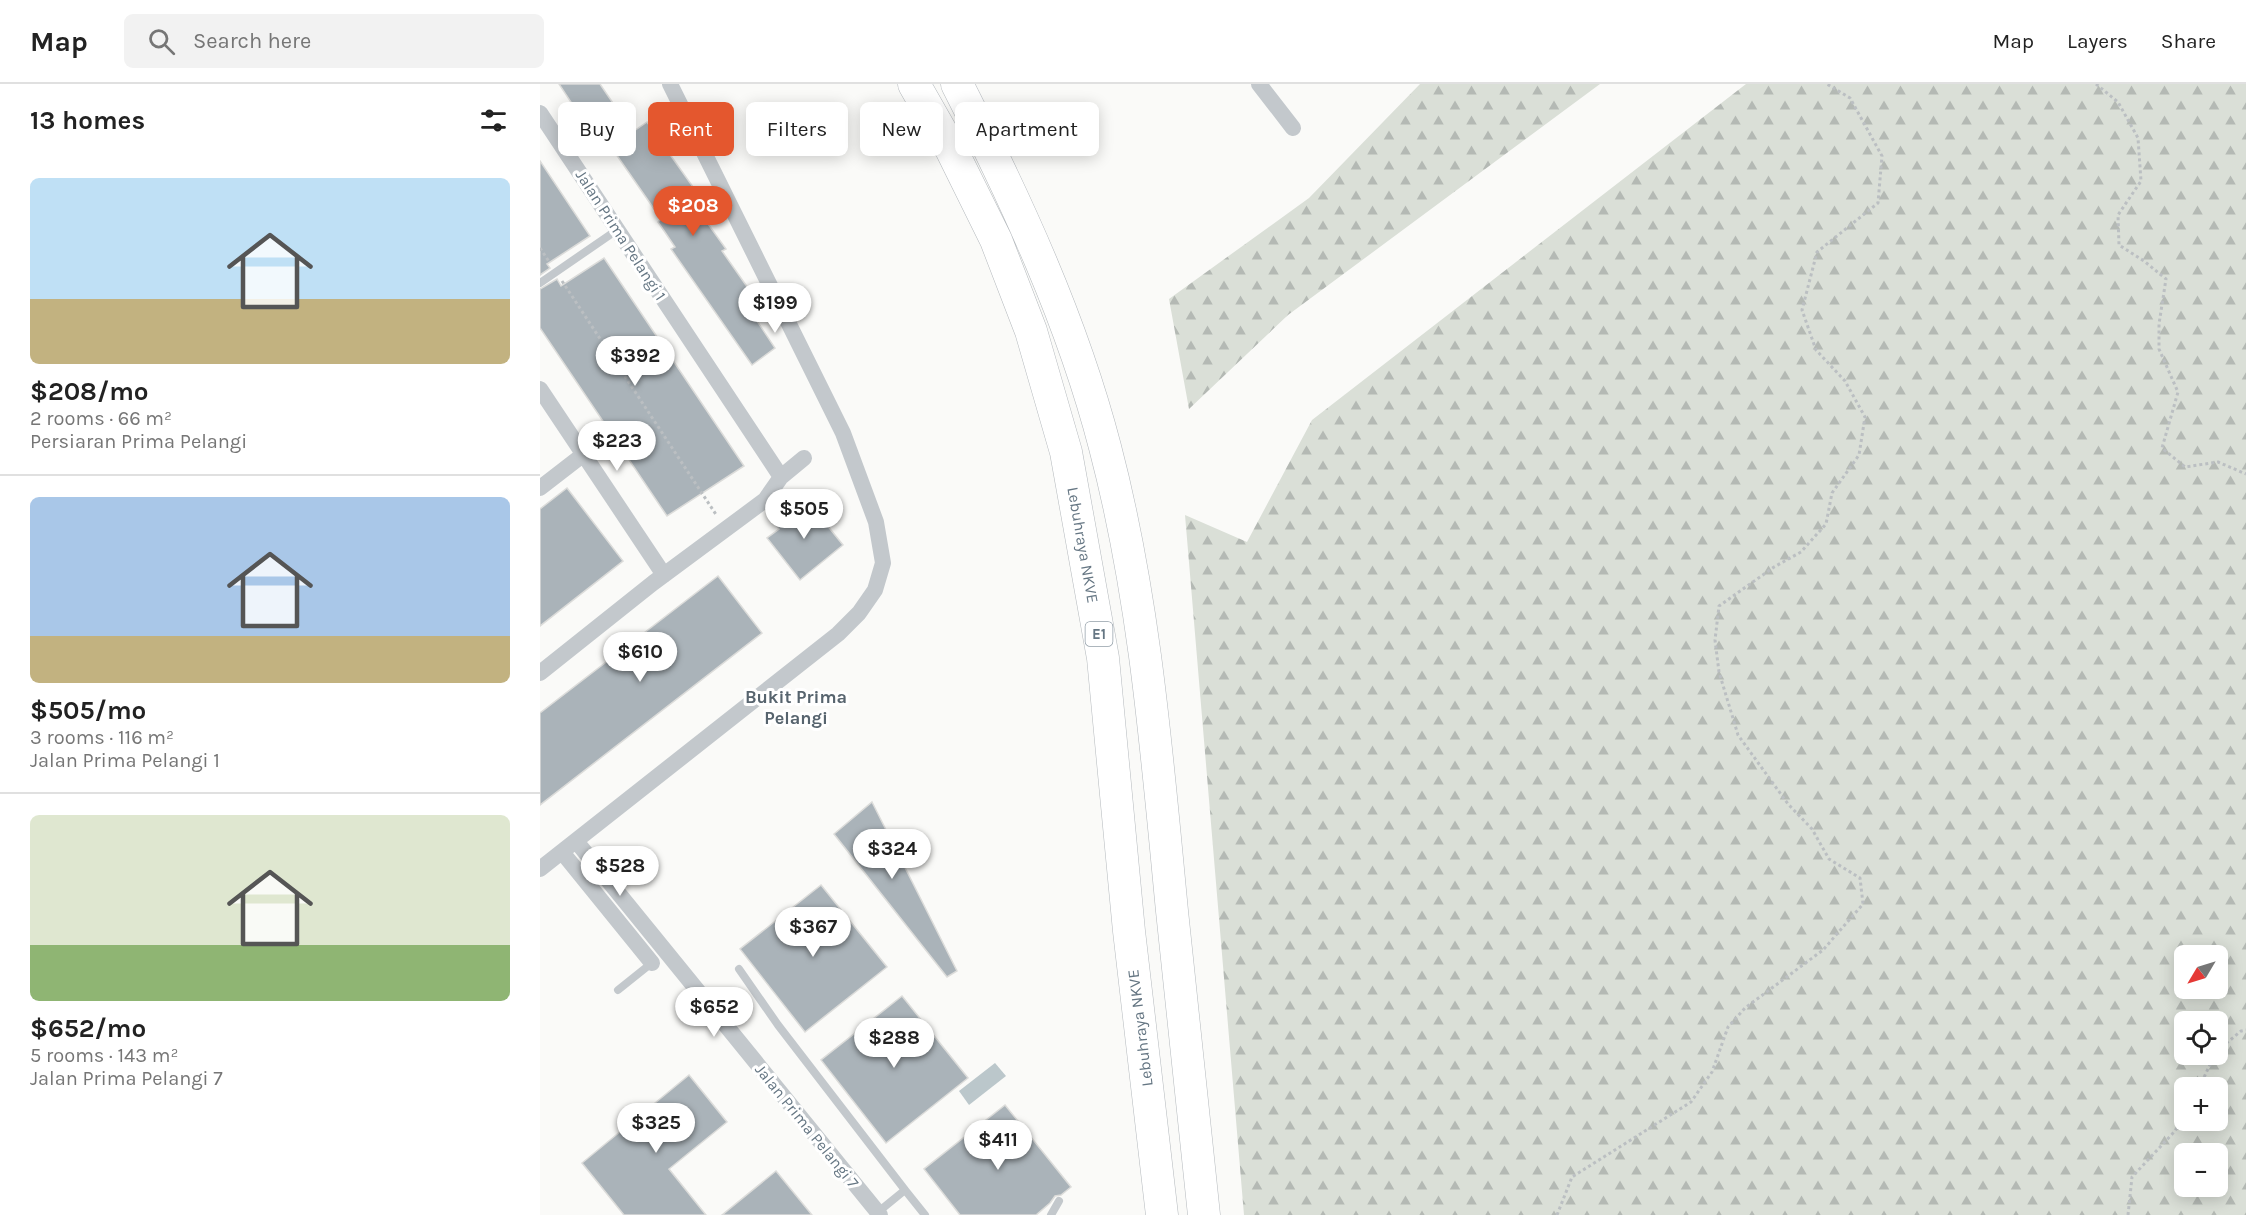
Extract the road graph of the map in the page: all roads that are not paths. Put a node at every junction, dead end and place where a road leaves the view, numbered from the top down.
1 (670, 84) edge
2 (914, 84) edge
3 (957, 84) edge
4 (1258, 84) edge
5 (540, 113) edge
6 (1293, 128) dead end
7 (617, 230) junction
8 (540, 283) edge
9 (540, 389) edge
10 (584, 454) junction
11 (804, 458) dead end
12 (781, 477) junction
13 (540, 488) edge
14 (664, 575) junction
15 (540, 673) edge
16 (576, 841) junction
17 (562, 852) junction
18 (540, 868) edge
19 (666, 952) junction
20 (652, 963) junction
21 (739, 969) dead end
22 (618, 990) dead end
23 (905, 1190) junction
24 (1059, 1201) dead end
25 (879, 1214) edge
26 (925, 1215) edge
27 (1052, 1215) edge
28 (1162, 1215) edge
29 (1204, 1215) edge

1 - 16 street
2 - 28 highway, Lebuhraya NKVE / E1
3 - 29 highway
4 - 6 street
5 - 7 street, Jalan Prima Pelangi 1
7 - 8 lane
7 - 12 street, Jalan Prima Pelangi 1
9 - 10 street
10 - 13 street
10 - 14 street
11 - 12 street
12 - 14 street
14 - 15 street
16 - 17 street
16 - 19 street, Jalan Prima Pelangi 7
17 - 18 street
17 - 20 street
19 - 20 lane
19 - 25 street, Jalan Prima Pelangi 7
20 - 22 lane
21 - 23 lane
23 - 25 lane
23 - 26 lane
24 - 27 lane

